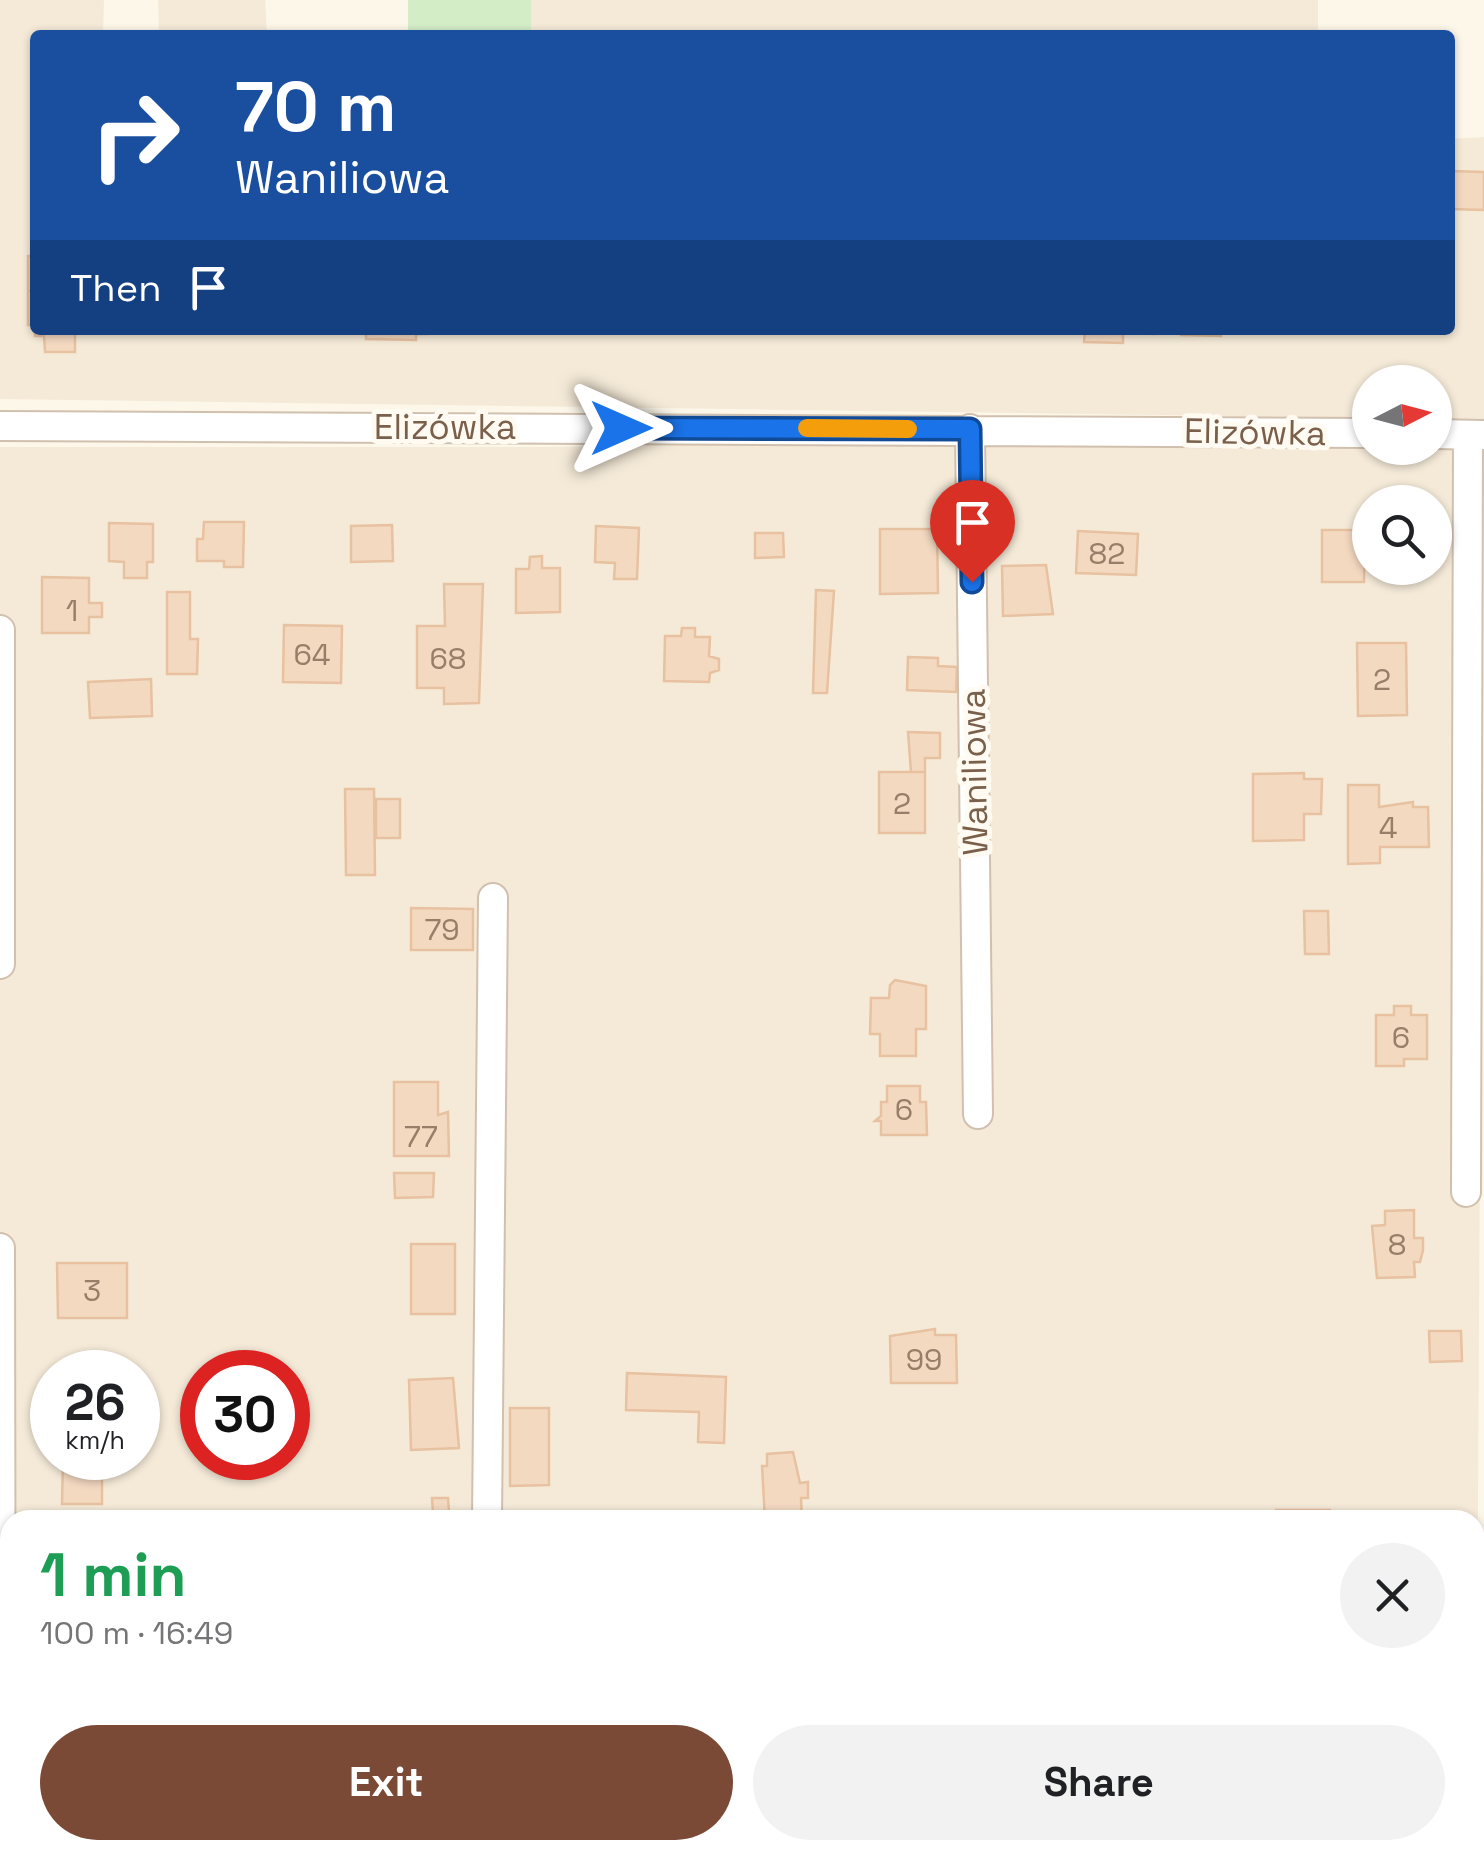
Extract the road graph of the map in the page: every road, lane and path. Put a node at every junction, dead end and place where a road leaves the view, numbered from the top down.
1 (0, 426) edge
2 (970, 429) junction
3 (1352, 434) edge
4 (1476, 435) edge
5 (0, 630) edge
6 (493, 898) dead end
7 (0, 964) edge
8 (978, 1114) dead end
9 (1466, 1192) dead end
10 (0, 1248) edge
11 (487, 1510) edge
12 (0, 1857) edge

1 - 2 street, Elizówka
2 - 3 street, Elizówka
2 - 8 street, Waniliowa
4 - 9 street
5 - 7 street
6 - 11 street
10 - 12 street

